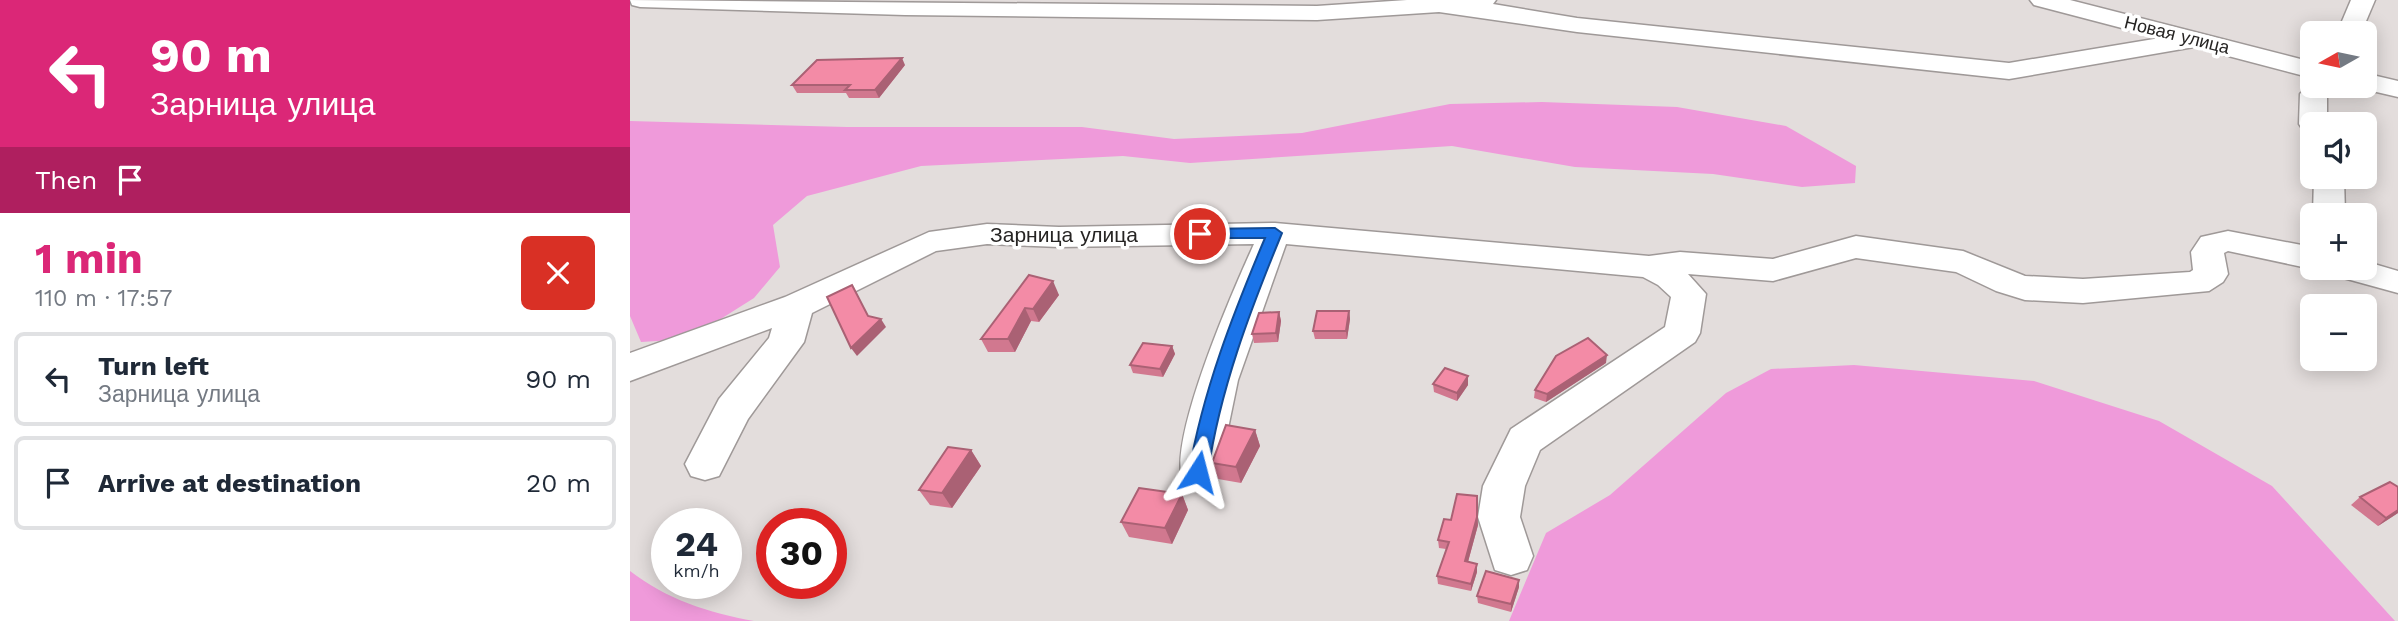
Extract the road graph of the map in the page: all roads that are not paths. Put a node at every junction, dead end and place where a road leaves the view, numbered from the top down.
1 (640, 0) edge
2 (2042, 0) edge
3 (2082, 0) edge
4 (2363, 0) edge
5 (910, 4) edge
6 (1477, 4) edge
7 (2112, 19) junction
8 (2354, 21) edge
9 (2193, 40) junction
10 (2300, 67) edge
11 (2377, 84) edge
12 (2398, 89) edge
13 (1275, 233) junction
14 (2300, 256) edge
15 (1649, 267) junction
16 (2377, 276) edge
17 (2398, 282) edge
18 (797, 306) junction
19 (630, 367) edge
20 (705, 464) dead end
21 (1198, 472) dead end
22 (1511, 556) dead end

1 - 5 street
2 - 7 street, Новая улица
3 - 7 street
4 - 8 street
5 - 6 street
6 - 9 street
7 - 9 street, Новая улица
9 - 10 street, Новая улица
11 - 12 street
13 - 15 street, Зарница улица
13 - 18 street, Зарница улица
13 - 21 street
14 - 15 street
15 - 22 street
16 - 17 street
18 - 19 street, Зарница улица
18 - 20 street

